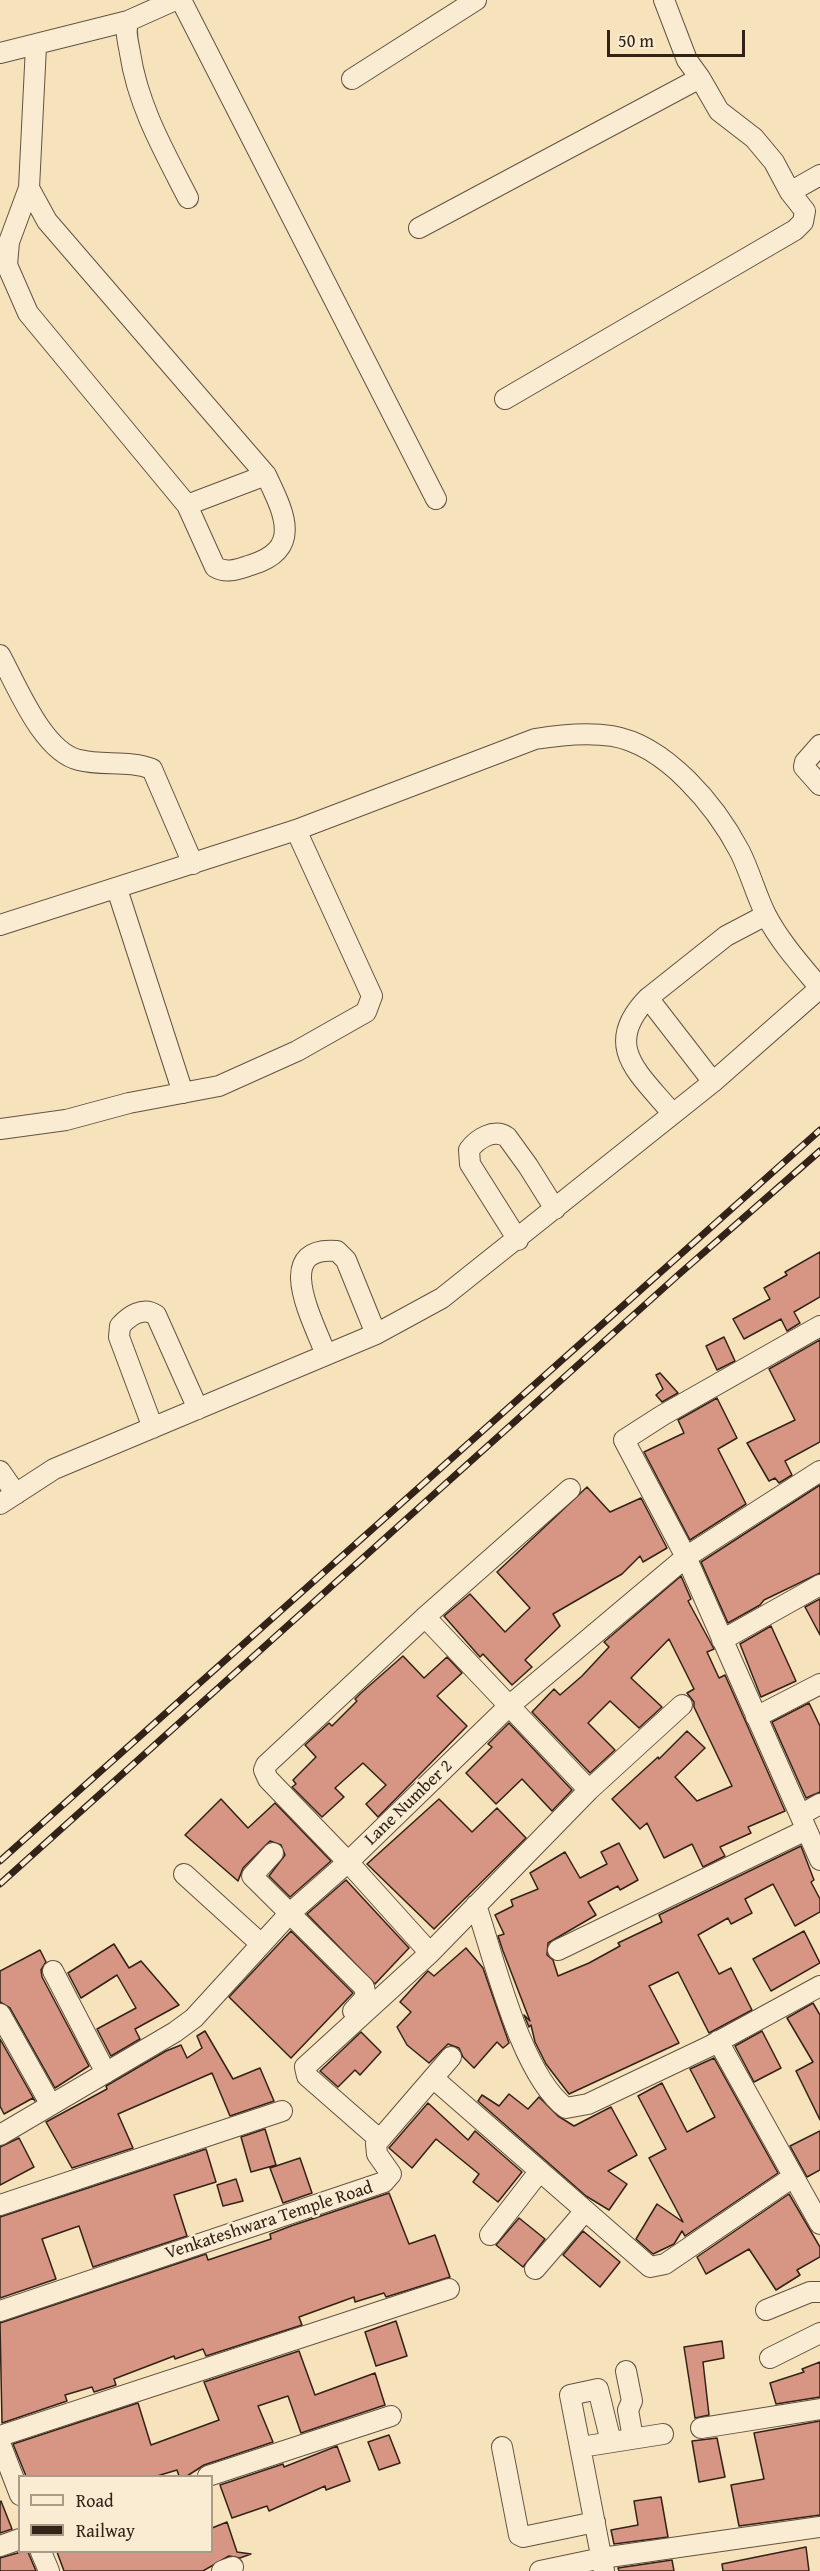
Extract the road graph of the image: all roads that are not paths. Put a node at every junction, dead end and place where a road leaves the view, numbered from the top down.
1 (175, 0) edge
2 (181, 0) edge
3 (476, 0) edge
4 (664, 0) edge
5 (128, 21) junction
6 (36, 46) junction
7 (0, 53) edge
8 (700, 78) junction
9 (352, 79) dead end
10 (820, 175) edge
11 (29, 188) junction
12 (790, 192) junction
13 (188, 198) dead end
14 (419, 228) dead end
15 (505, 399) dead end
16 (266, 475) junction
17 (436, 499) dead end
18 (187, 505) junction
19 (0, 655) edge
20 (820, 745) edge
21 (820, 784) edge
22 (296, 830) junction
23 (193, 864) junction
24 (117, 889) junction
25 (766, 915) junction
26 (0, 925) edge
27 (820, 988) edge
28 (648, 998) junction
29 (713, 1082) junction
30 (183, 1093) junction
31 (672, 1113) junction
32 (0, 1129) edge
33 (555, 1209) junction
34 (518, 1240) junction
35 (820, 1326) edge
36 (375, 1334) junction
37 (326, 1355) junction
38 (198, 1408) junction
39 (153, 1428) junction
40 (0, 1471) edge
41 (820, 1471) edge
42 (570, 1489) dead end
43 (8, 1499) edge
44 (686, 1557) junction
45 (820, 1585) edge
46 (425, 1617) junction
47 (722, 1640) junction
48 (820, 1684) edge
49 (682, 1705) dead end
50 (509, 1706) junction
51 (756, 1717) junction
52 (589, 1790) junction
53 (820, 1804) edge
54 (803, 1822) junction
55 (273, 1853) dead end
56 (820, 1860) edge
57 (348, 1862) junction
58 (184, 1874) dead end
59 (476, 1905) junction
60 (289, 1914) junction
61 (261, 1944) junction
62 (558, 1950) dead end
63 (430, 1953) junction
64 (53, 1971) dead end
65 (820, 1986) edge
66 (0, 2014) edge
67 (718, 2041) junction
68 (308, 2057) dead end
69 (451, 2057) dead end
70 (106, 2073) junction
71 (433, 2078) junction
72 (51, 2105) junction
73 (282, 2111) dead end
74 (0, 2134) edge
75 (379, 2139) junction
76 (539, 2172) junction
77 (794, 2177) junction
78 (0, 2205) edge
79 (585, 2211) junction
80 (820, 2224) edge
81 (490, 2235) dead end
82 (535, 2270) dead end
83 (449, 2289) dead end
84 (820, 2292) edge
85 (766, 2310) dead end
86 (0, 2311) edge
87 (820, 2333) edge
88 (770, 2358) dead end
89 (626, 2371) dead end
90 (820, 2409) edge
91 (391, 2416) dead end
92 (701, 2428) dead end
93 (663, 2434) dead end
94 (0, 2436) edge
95 (633, 2438) junction
96 (611, 2442) junction
97 (0, 2443) edge
98 (502, 2447) dead end
99 (580, 2447) junction
100 (211, 2475) edge
101 (18, 2490) edge
102 (820, 2527) edge
103 (596, 2528) junction
104 (18, 2540) edge
105 (0, 2546) edge
106 (41, 2553) edge
107 (603, 2565) edge
108 (49, 2571) edge
109 (540, 2571) edge

1 - 5 street
2 - 17 street
3 - 9 street
4 - 8 street
5 - 6 street
5 - 13 street
6 - 7 street
6 - 11 street
8 - 12 street
8 - 14 street
10 - 12 street
11 - 16 street
11 - 18 street
12 - 15 street
16 - 18 street
16 - 18 street
19 - 23 street
20 - 21 street
22 - 23 street
22 - 25 street
22 - 30 street
23 - 24 street
24 - 26 street
24 - 30 street
25 - 27 street
25 - 28 street
27 - 29 street
28 - 29 street
28 - 31 street
29 - 31 street
30 - 32 street
31 - 33 street
33 - 34 street
33 - 34 street
34 - 36 street
35 - 44 street
36 - 37 street
36 - 37 street
37 - 38 street
38 - 39 street
38 - 39 street
39 - 43 street
40 - 43 street
41 - 44 street, Lane Number 2
42 - 46 street
44 - 47 street
44 - 50 street, Lane Number 2
45 - 47 street
46 - 50 street
46 - 57 street
47 - 51 street
48 - 51 street
49 - 52 street
50 - 52 street
50 - 57 street, Lane Number 2
51 - 54 street
52 - 59 street
53 - 54 street
54 - 56 street
54 - 62 street
55 - 60 street
57 - 60 street, Lane Number 2
57 - 63 street
58 - 61 street
59 - 63 street
59 - 67 street
60 - 61 street, Lane Number 2
60 - 68 street
61 - 70 street, Lane Number 2
63 - 75 street
64 - 70 street
65 - 67 street
66 - 72 street
67 - 77 street
69 - 71 street
70 - 72 street, Lane Number 2
71 - 75 street
71 - 76 street
72 - 74 street, Lane Number 2
73 - 78 street
75 - 86 street, Venkateshwara Temple Road
76 - 79 street
76 - 81 street
77 - 79 street
77 - 80 street
79 - 82 street
83 - 94 street
84 - 85 street
87 - 88 street
89 - 95 street
90 - 92 street
91 - 100 street
93 - 95 street
95 - 96 street
96 - 99 street
96 - 99 street
97 - 101 street
98 - 103 street
99 - 103 street
102 - 107 street
103 - 107 street
104 - 105 street
106 - 108 street
107 - 109 street

